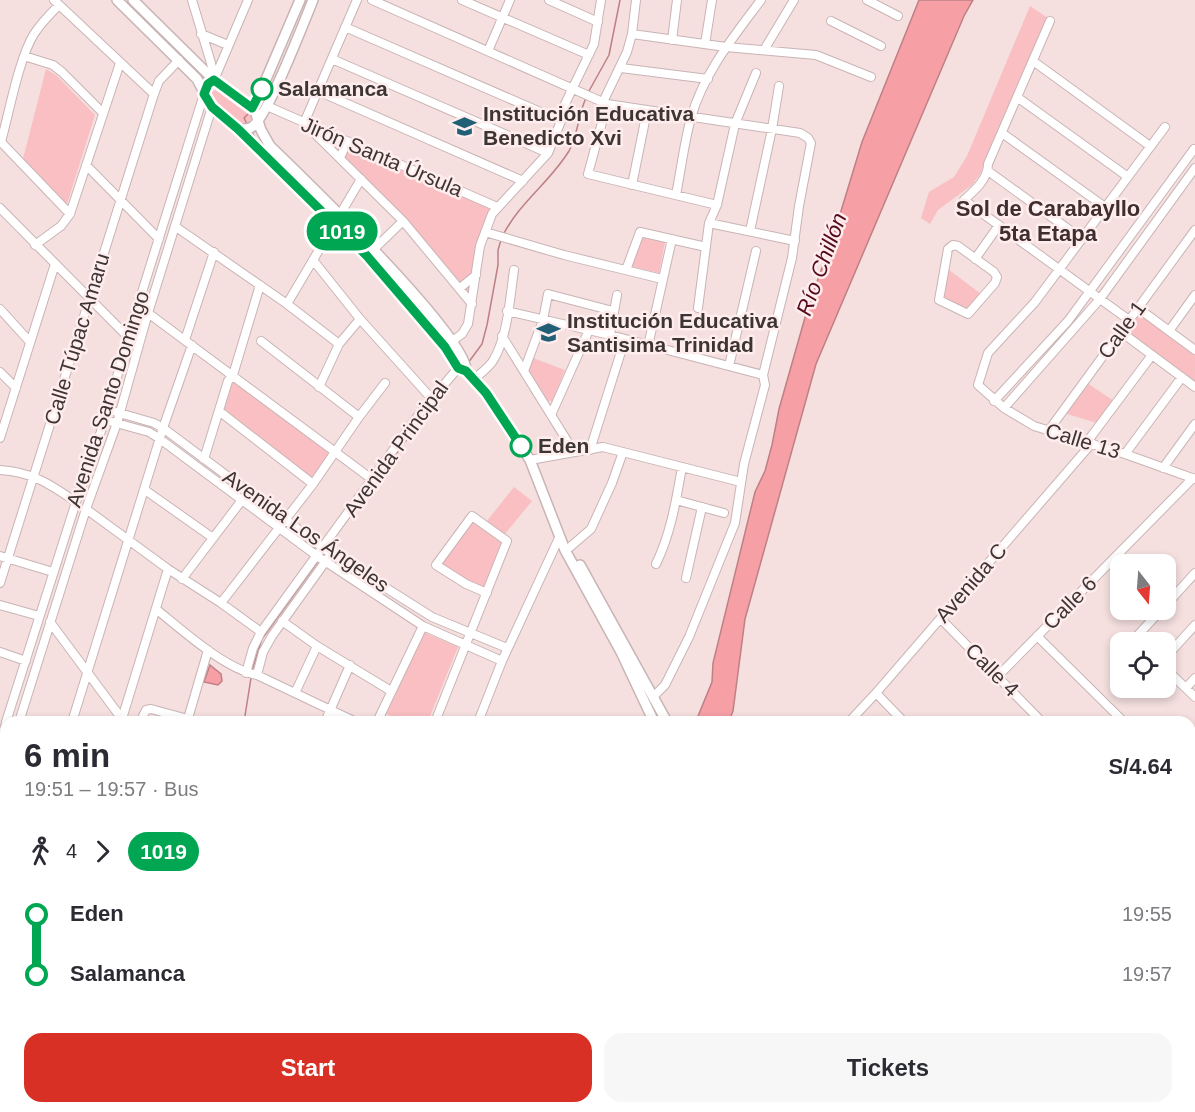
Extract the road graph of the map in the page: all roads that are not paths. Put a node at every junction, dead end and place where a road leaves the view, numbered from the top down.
1 (117, 0) edge
2 (133, 0) edge
3 (198, 0) edge
4 (248, 0) edge
5 (300, 0) edge
6 (313, 0) edge
7 (357, 0) edge
8 (372, 0) edge
9 (462, 0) edge
10 (510, 0) edge
11 (549, 0) edge
12 (601, 0) edge
13 (636, 0) edge
14 (677, 0) edge
15 (712, 0) edge
16 (761, 0) edge
17 (794, 0) edge
18 (867, 0) edge
19 (56, 3) edge
20 (193, 4) edge
21 (898, 16) dead end
22 (502, 18) junction
23 (831, 21) dead end
24 (1050, 21) dead end
25 (598, 22) junction
26 (345, 27) junction
27 (201, 34) junction
28 (632, 34) junction
29 (672, 40) junction
30 (705, 44) junction
31 (228, 45) junction
32 (881, 46) dead end
33 (726, 48) junction
34 (764, 50) junction
35 (488, 51) junction
36 (24, 56) junction
37 (589, 56) junction
38 (332, 59) junction
39 (178, 60) junction
40 (1033, 61) junction
41 (120, 63) junction
42 (621, 68) junction
43 (756, 73) dead end
44 (871, 76) dead end
45 (708, 79) junction
46 (214, 80) junction
47 (779, 86) dead end
48 (572, 88) junction
49 (318, 91) junction
50 (154, 94) junction
51 (204, 94) junction
52 (1017, 97) junction
53 (605, 103) junction
54 (267, 106) junction
55 (212, 107) junction
56 (252, 108) junction
57 (647, 111) junction
58 (103, 113) junction
59 (691, 117) junction
60 (259, 118) junction
61 (561, 121) junction
62 (304, 123) junction
63 (735, 124) junction
64 (1165, 127) dead end
65 (238, 129) junction
66 (772, 129) junction
67 (1002, 133) junction
68 (1, 142) edge
69 (347, 142) junction
70 (1150, 146) junction
71 (1194, 149) edge
72 (548, 153) junction
73 (340, 158) junction
74 (86, 165) junction
75 (1195, 168) edge
76 (988, 171) junction
77 (1128, 177) junction
78 (361, 179) junction
79 (523, 181) junction
80 (632, 185) junction
81 (676, 195) junction
82 (120, 201) junction
83 (717, 205) junction
84 (497, 207) junction
85 (1105, 207) junction
86 (0, 208) edge
87 (70, 214) junction
88 (340, 214) junction
89 (403, 220) junction
90 (335, 223) junction
91 (709, 223) junction
92 (999, 225) junction
93 (176, 227) junction
94 (1195, 230) edge
95 (750, 231) junction
96 (485, 232) junction
97 (1082, 238) junction
98 (159, 239) junction
99 (672, 239) junction
100 (795, 241) junction
101 (35, 245) junction
102 (706, 247) junction
103 (756, 250) dead end
104 (214, 252) junction
105 (371, 252) junction
106 (975, 259) junction
107 (313, 260) junction
108 (55, 264) junction
109 (1059, 269) junction
110 (514, 270) dead end
111 (626, 270) junction
112 (476, 275) junction
113 (662, 279) junction
114 (260, 285) junction
115 (460, 288) junction
116 (1090, 292) junction
117 (617, 295) dead end
118 (1195, 295) edge
119 (89, 299) junction
120 (1100, 299) junction
121 (287, 304) junction
122 (472, 304) junction
123 (698, 308) dead end
124 (1138, 308) junction
125 (0, 309) edge
126 (613, 310) junction
127 (507, 311) junction
128 (148, 313) junction
129 (360, 319) junction
130 (543, 320) junction
131 (1129, 320) junction
132 (589, 330) junction
133 (1169, 331) junction
134 (1121, 332) junction
135 (610, 334) junction
136 (502, 336) junction
137 (128, 337) junction
138 (625, 339) junction
139 (261, 341) dead end
140 (30, 342) junction
141 (188, 342) junction
142 (339, 344) junction
143 (448, 344) junction
144 (648, 346) junction
145 (1195, 350) edge
146 (1152, 355) junction
147 (729, 366) junction
148 (462, 369) junction
149 (524, 371) junction
150 (0, 372) edge
151 (233, 375) junction
152 (763, 375) junction
153 (1182, 377) junction
154 (474, 379) junction
155 (385, 383) dead end
156 (319, 387) junction
157 (1195, 387) edge
158 (16, 388) junction
159 (431, 398) junction
160 (994, 401) junction
161 (1004, 408) junction
162 (108, 410) junction
163 (219, 411) junction
164 (120, 413) junction
165 (551, 415) junction
166 (359, 417) junction
167 (105, 420) junction
168 (117, 423) junction
169 (1195, 424) edge
170 (163, 428) junction
171 (1049, 430) junction
172 (1, 434) edge
173 (160, 439) junction
174 (1089, 443) junction
175 (590, 450) junction
176 (335, 452) junction
177 (574, 452) junction
178 (623, 452) junction
179 (1125, 454) junction
180 (204, 459) junction
181 (532, 464) junction
182 (682, 467) junction
183 (1163, 468) junction
184 (0, 470) edge
185 (34, 476) junction
186 (1194, 479) edge
187 (373, 480) junction
188 (741, 482) junction
189 (313, 484) junction
190 (145, 490) junction
191 (242, 500) junction
192 (676, 500) junction
193 (76, 502) junction
194 (702, 507) junction
195 (86, 509) junction
196 (724, 513) dead end
197 (285, 520) junction
198 (279, 528) junction
199 (213, 538) junction
200 (559, 538) junction
201 (130, 540) junction
202 (570, 547) junction
203 (323, 548) junction
204 (331, 554) junction
205 (317, 556) junction
206 (4, 557) edge
207 (325, 562) junction
208 (656, 564) dead end
209 (168, 569) junction
210 (53, 572) junction
211 (1195, 573) edge
212 (182, 579) junction
213 (686, 579) dead end
214 (0, 583) edge
215 (487, 593) junction
216 (1176, 594) edge
217 (221, 603) junction
218 (0, 605) edge
219 (156, 609) junction
220 (39, 616) junction
221 (940, 618) junction
222 (1153, 620) edge
223 (282, 621) junction
224 (50, 622) junction
225 (1195, 625) edge
226 (423, 626) junction
227 (261, 632) junction
228 (1143, 632) edge
229 (471, 634) junction
230 (1037, 636) junction
231 (465, 645) junction
232 (317, 646) junction
233 (1176, 646) edge
234 (507, 648) junction
235 (208, 650) junction
236 (0, 652) edge
237 (26, 661) junction
238 (502, 661) junction
239 (350, 666) junction
240 (88, 672) junction
241 (246, 673) junction
242 (257, 675) junction
243 (998, 676) junction
244 (1176, 678) edge
245 (1195, 678) edge
246 (1186, 688) junction
247 (391, 691) junction
248 (295, 693) junction
249 (876, 693) junction
250 (1195, 697) edge
251 (655, 699) junction
252 (331, 710) junction
253 (8, 716) edge
254 (21, 716) edge
255 (74, 716) edge
256 (118, 716) edge
257 (122, 716) edge
258 (143, 716) edge
259 (175, 716) edge
260 (189, 716) edge
261 (328, 716) edge
262 (344, 716) edge
263 (380, 716) edge
264 (437, 716) edge
265 (480, 716) edge
266 (651, 716) edge
267 (665, 716) edge
268 (855, 716) edge
269 (898, 716) edge
270 (1036, 716) edge
271 (1118, 716) edge

1 - 39 main road
2 - 46 main road
3 - 20 street
4 - 31 street
5 - 56 main road
6 - 54 main road
7 - 26 street
8 - 35 street
9 - 22 street
10 - 22 street
11 - 25 street
12 - 25 street
13 - 28 street
14 - 29 street
15 - 30 street
16 - 33 street
17 - 34 street
18 - 21 street
19 - 36 street
19 - 41 street
20 - 27 street
22 - 35 street
22 - 37 street
23 - 32 street
24 - 40 street
25 - 37 street
26 - 38 street
26 - 61 street
27 - 31 street
27 - 46 street
28 - 29 street
28 - 42 street
29 - 30 street
30 - 33 street
31 - 46 street
33 - 34 street
33 - 45 street
34 - 44 street
35 - 48 street
36 - 58 street
36 - 68 street
37 - 48 street
38 - 49 street
38 - 72 street
39 - 50 street, Calle Túpac Amaru
39 - 51 main road
40 - 52 street
40 - 70 street
41 - 50 street
41 - 58 street
42 - 45 street
42 - 53 street
43 - 63 street
45 - 59 street
46 - 51 main road, Avenida Santo Domingo
46 - 56 main road
47 - 66 street
48 - 53 street
48 - 61 street
49 - 62 street
49 - 79 street
50 - 82 street, Calle Túpac Amaru
51 - 55 main road
51 - 98 street, Avenida Santo Domingo
52 - 67 street
52 - 77 street
53 - 57 street
53 - 80 street
54 - 60 main road
54 - 62 street, Jirón Santa Úrsula
55 - 65 main road
55 - 93 street, Avenida Santo Domingo
56 - 60 main road
57 - 59 street
57 - 80 street
58 - 74 street
59 - 63 street
59 - 81 street
60 - 65 main road
60 - 88 main road
61 - 72 street
62 - 69 street, Jirón Santa Úrsula
62 - 73 street
63 - 66 street
63 - 83 street
64 - 70 street
65 - 90 main road
66 - 95 street
66 - 100 street
67 - 76 street
67 - 85 street
68 - 87 street
69 - 73 street
69 - 84 street, Jirón Santa Úrsula
70 - 77 street
71 - 116 street
72 - 79 street
73 - 78 street
74 - 82 street
74 - 87 street
75 - 120 street
76 - 92 street
76 - 97 street
77 - 85 street
78 - 88 street
78 - 89 street
79 - 84 street
80 - 81 street
81 - 83 street
82 - 98 street
82 - 119 street, Calle Túpac Amaru
83 - 91 street
84 - 96 street
85 - 97 street
86 - 101 street
87 - 101 street
88 - 90 street
88 - 105 main road
89 - 105 street
89 - 115 street
90 - 105 main road
90 - 107 street
91 - 95 street
91 - 102 street
92 - 106 street
92 - 109 street
93 - 104 street
93 - 128 street, Avenida Santo Domingo
94 - 124 street, Calle 1
95 - 100 street
96 - 111 street
96 - 112 street
97 - 109 street
98 - 137 street, Avenida Santo Domingo
99 - 102 street
99 - 111 street
99 - 113 street
100 - 152 street
101 - 108 street
102 - 123 street
103 - 147 street
104 - 114 street
104 - 141 street
105 - 143 main road
106 - 106 street
107 - 121 street
107 - 129 street
108 - 119 street
108 - 140 street
109 - 116 street
109 - 160 street, Calle 13
110 - 127 street
111 - 113 street
112 - 115 street
112 - 122 street
113 - 144 street
114 - 121 street
114 - 151 street
115 - 122 street
116 - 120 street
116 - 160 street
117 - 126 street
118 - 133 street
119 - 137 street
119 - 185 street, Calle Túpac Amaru
120 - 131 street
120 - 161 street
121 - 142 street
122 - 143 street
124 - 131 street, Calle 1
124 - 133 street
125 - 140 street
126 - 130 street
126 - 135 street
127 - 130 street
127 - 136 street
128 - 141 street
128 - 164 street, Avenida Santo Domingo
129 - 142 street
129 - 159 street
130 - 132 street
130 - 149 street
131 - 134 street, Calle 1
132 - 135 street
132 - 165 street
133 - 145 street
134 - 146 street
134 - 171 street, Calle 1
135 - 138 street
136 - 149 street
136 - 154 street
137 - 162 street, Avenida Santo Domingo
138 - 144 street
138 - 175 street
139 - 156 street
140 - 158 street
141 - 151 street
141 - 170 street
142 - 156 street
143 - 148 main road
144 - 147 street
146 - 153 street
146 - 174 street, Avenida C
147 - 152 street
148 - 154 main road
148 - 159 street, Avenida Principal
149 - 165 street
150 - 158 street
151 - 163 street
151 - 176 street
152 - 188 street
153 - 157 street
153 - 179 street
154 - 181 main road
155 - 166 street
156 - 166 street
158 - 172 street
159 - 187 street, Avenida Principal
160 - 161 street, Calle 13
161 - 171 street, Calle 13
162 - 164 street, Avenida Los Ángeles
162 - 167 street, Avenida Santo Domingo
163 - 180 street
163 - 189 street
164 - 168 street, Avenida Santo Domingo
164 - 170 street, Avenida Los Ángeles
165 - 177 street
166 - 176 street
167 - 168 street, Avenida Los Ángeles
167 - 193 street, Avenida Santo Domingo
168 - 173 street, Avenida Los Ángeles
168 - 195 street, Avenida Santo Domingo
169 - 183 street
170 - 173 street
170 - 180 street, Avenida Los Ángeles
171 - 174 street, Calle 13
173 - 190 street
173 - 191 street, Avenida Los Ángeles
174 - 179 street, Calle 13
174 - 221 street, Avenida C
175 - 177 street
175 - 178 street
176 - 187 street
176 - 189 street
177 - 181 street
178 - 182 street
178 - 202 street
179 - 183 street, Calle 13
180 - 197 street, Avenida Los Ángeles
181 - 200 main road
181 - 202 main road
182 - 188 street
182 - 192 street
183 - 186 street, Calle 13
184 - 185 street
185 - 193 street
185 - 206 street, Calle Túpac Amaru
186 - 230 street, Calle 6
187 - 203 street, Avenida Principal
188 - 251 street
189 - 197 street
190 - 199 street
190 - 201 street
191 - 198 street, Avenida Los Ángeles
191 - 199 street
192 - 194 street
192 - 208 street
193 - 210 street, Avenida Santo Domingo
194 - 196 street
194 - 213 street
195 - 201 street
195 - 224 street, Avenida Santo Domingo
197 - 198 street
197 - 203 street, Avenida Los Ángeles
198 - 205 street, Avenida Los Ángeles
198 - 217 street
199 - 212 street
200 - 234 street
200 - 266 main road
201 - 209 street
201 - 240 street
202 - 251 main road
203 - 204 street, Avenida Los Ángeles
203 - 205 street, Avenida Principal
204 - 207 street
204 - 229 street, Avenida Los Ángeles
205 - 207 street, Avenida Los Ángeles
205 - 227 street, Avenida Principal
206 - 210 street
206 - 214 street, Calle Túpac Amaru
207 - 223 street
207 - 226 street, Avenida Los Ángeles
209 - 212 street
209 - 219 street
210 - 220 street, Avenida Santo Domingo
211 - 216 street
212 - 217 street
215 - 215 street
215 - 229 street
217 - 227 street
218 - 220 street
219 - 235 street
219 - 257 street
220 - 237 street, Avenida Santo Domingo
221 - 243 street, Calle 4
221 - 249 street, Avenida C
222 - 228 street
223 - 232 street
223 - 242 street
224 - 240 street
224 - 254 street, Avenida Santo Domingo
225 - 233 street
226 - 231 street, Avenida Los Ángeles
226 - 247 street
227 - 241 street, Avenida Principal
229 - 231 street
229 - 234 street, Avenida Los Ángeles
230 - 243 street, Calle 6
230 - 271 street
231 - 238 street, Avenida Los Ángeles
231 - 264 street
232 - 239 street
232 - 248 street
234 - 238 street
235 - 241 street
235 - 260 street
236 - 237 street
237 - 253 street, Avenida Santo Domingo
238 - 265 street
239 - 247 street
239 - 252 street
240 - 255 street
240 - 256 street
241 - 242 street
242 - 248 street
243 - 270 street, Calle 4
244 - 246 street
245 - 246 street
246 - 250 street
247 - 263 street
248 - 252 street
249 - 268 street, Avenida C
249 - 269 street
251 - 267 main road
252 - 261 street
252 - 262 street
258 - 259 street

